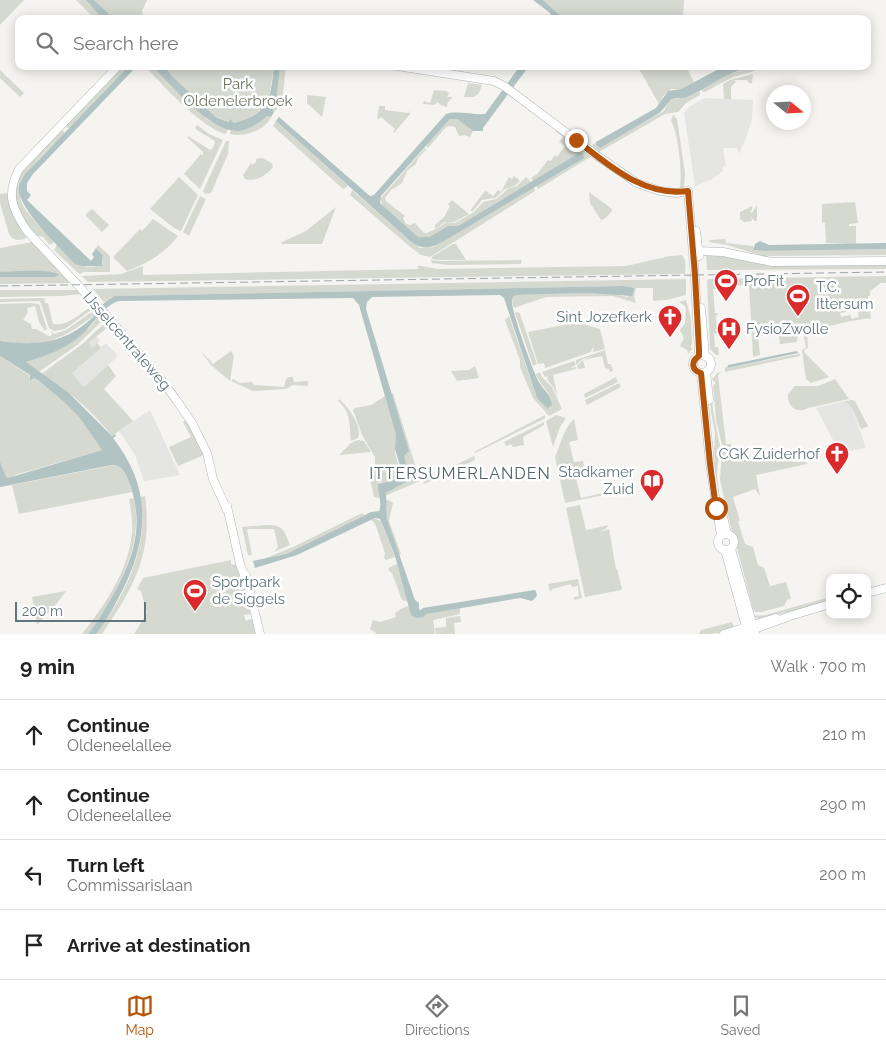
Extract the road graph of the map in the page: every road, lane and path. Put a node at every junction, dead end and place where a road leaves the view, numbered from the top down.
1 (114, 70) edge
2 (424, 70) edge
3 (690, 209) junction
4 (698, 251) junction
5 (886, 261) edge
6 (702, 356) junction
7 (704, 373) junction
8 (724, 535) junction
9 (728, 549) junction
10 (886, 588) edge
11 (871, 592) edge
12 (826, 605) edge
13 (749, 631) edge
14 (259, 634) edge
15 (724, 634) edge

1 - 14 street, IJsselcentraleweg
2 - 3 street
3 - 4 street
3 - 6 street
4 - 5 street
4 - 6 street
6 - 7 street
6 - 7 street
7 - 8 street
8 - 9 street
8 - 9 street
9 - 13 street
10 - 11 street
12 - 13 street
13 - 15 street

